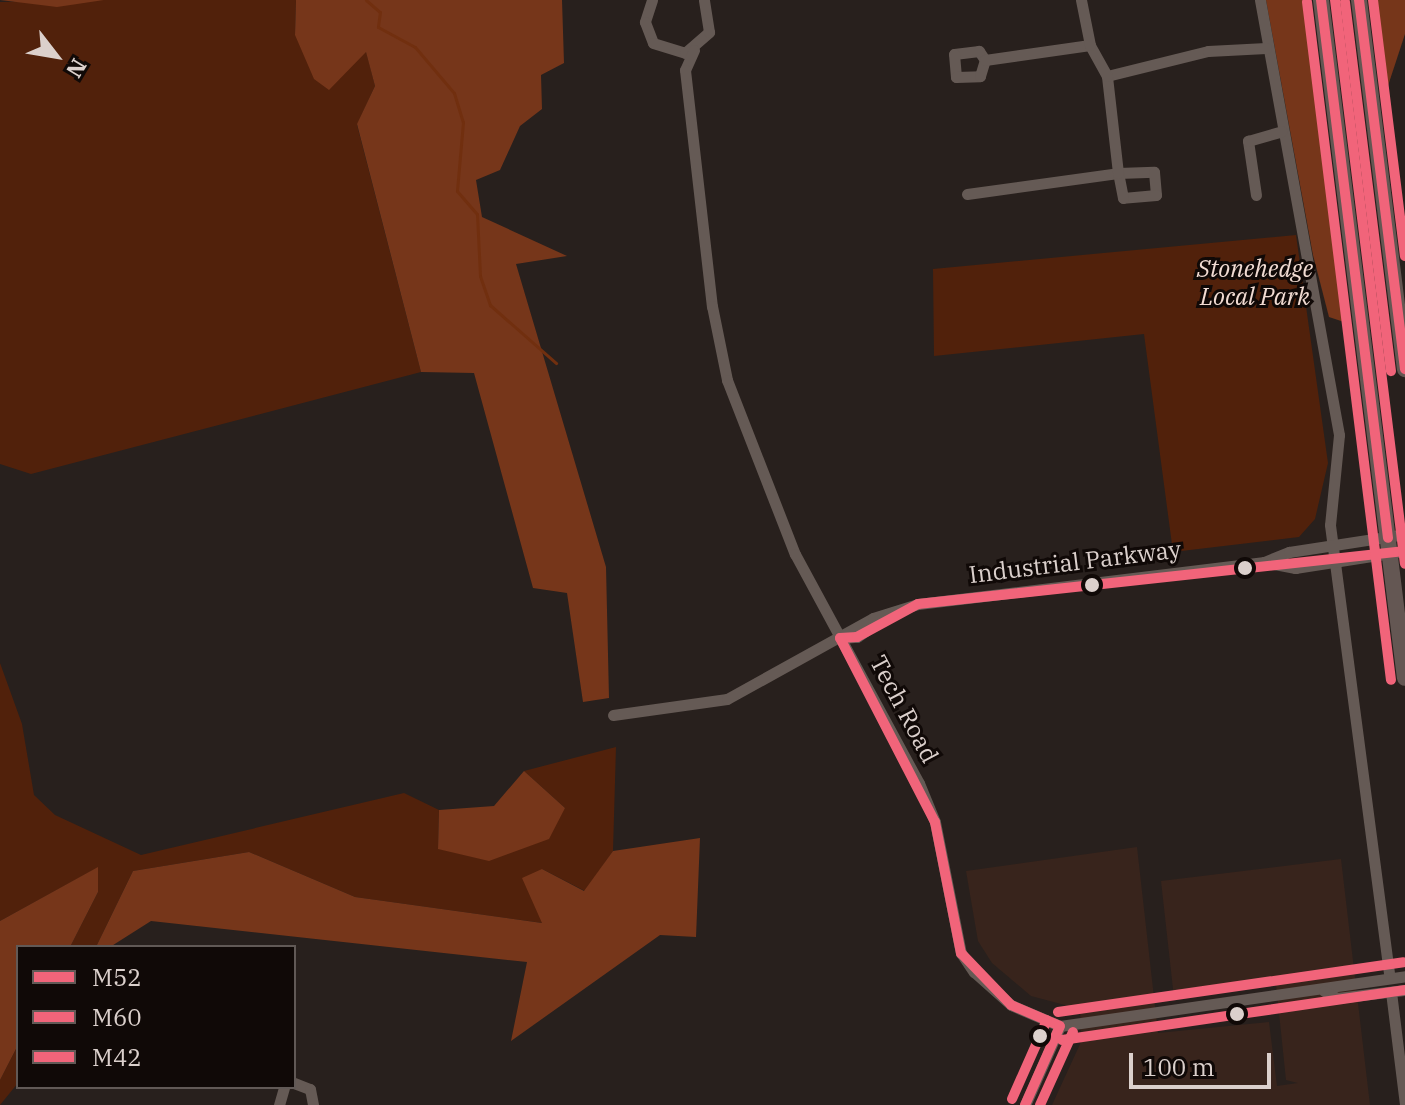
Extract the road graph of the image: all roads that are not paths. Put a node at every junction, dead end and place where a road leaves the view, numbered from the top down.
1 (652, 0) edge
2 (704, 0) edge
3 (1081, 0) edge
4 (1260, 0) edge
5 (1321, 0) edge
6 (1359, 0) edge
7 (1090, 45) junction
8 (1266, 48) junction
9 (694, 50) junction
10 (668, 53) junction
11 (985, 60) dead end
12 (685, 70) junction
13 (1107, 76) junction
14 (1282, 131) junction
15 (967, 194) dead end
16 (1256, 195) dead end
17 (1405, 369) edge
18 (1337, 545) junction
19 (1397, 545) edge
20 (1264, 562) junction
21 (1337, 563) junction
22 (840, 638) junction
23 (1405, 678) edge
24 (613, 715) dead end
25 (1405, 976) edge
26 (1390, 978) junction
27 (1405, 990) edge
28 (1324, 991) junction
29 (1391, 992) junction
30 (1060, 1026) junction
31 (296, 1084) edge
32 (313, 1105) edge
33 (1025, 1105) edge
34 (1405, 1105) edge

1 - 10 street
2 - 9 street
3 - 7 street
4 - 8 street
5 - 19 highway
6 - 17 highway
7 - 11 street
7 - 13 street
8 - 13 street
8 - 14 street
9 - 10 street
9 - 12 street
10 - 12 street
12 - 22 street, Tech Road
13 - 15 street
14 - 16 street
14 - 18 street
18 - 19 street, Industrial Parkway
18 - 20 street, Industrial Parkway
18 - 21 street
19 - 21 street, Industrial Parkway
19 - 23 highway
20 - 21 street, Industrial Parkway
20 - 22 street, Industrial Parkway
21 - 26 street
22 - 24 street, Industrial Parkway
22 - 30 street, Tech Road
25 - 26 street
26 - 28 street
27 - 29 street
28 - 29 street
28 - 30 street
29 - 34 street
30 - 33 street
31 - 32 street

